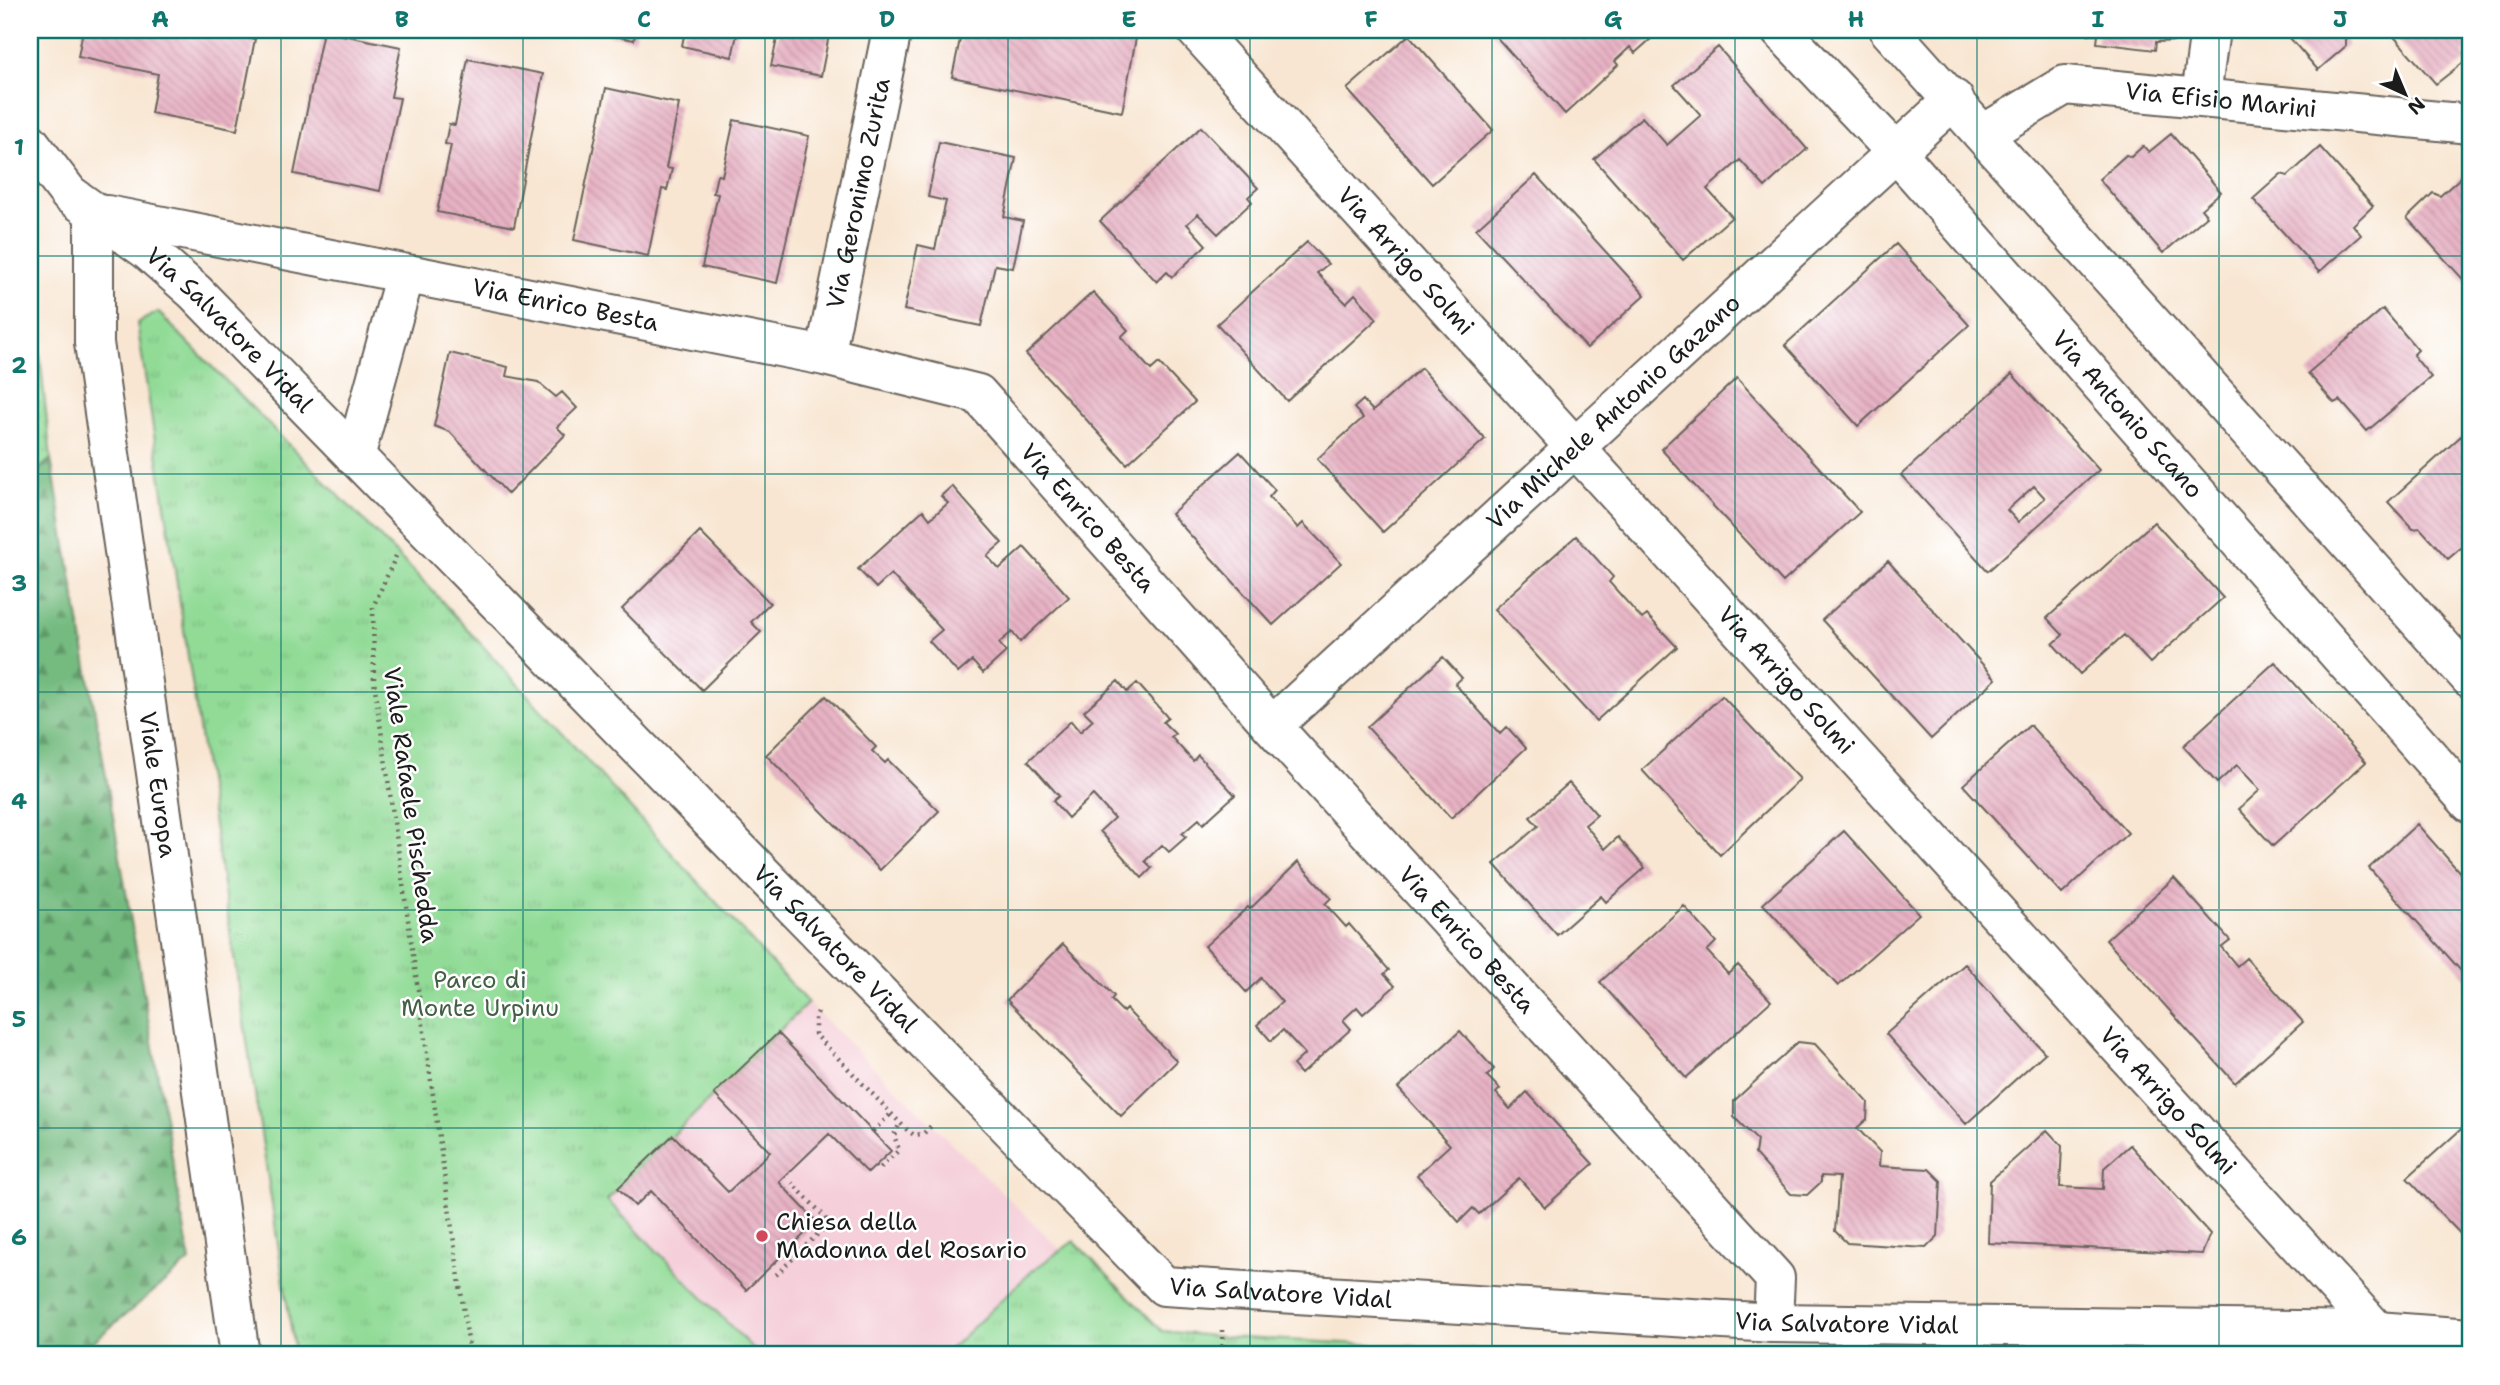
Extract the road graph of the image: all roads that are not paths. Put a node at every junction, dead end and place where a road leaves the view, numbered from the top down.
1 (892, 30) edge
2 (1196, 30) edge
3 (1780, 30) edge
4 (1889, 30) edge
5 (2210, 30) edge
6 (2202, 96) junction
7 (1954, 99) junction
8 (2470, 124) edge
9 (1985, 133) junction
10 (30, 143) edge
11 (1896, 152) junction
12 (94, 213) junction
13 (405, 274) junction
14 (825, 356) junction
15 (1574, 446) junction
16 (355, 457) junction
17 (2470, 678) edge
18 (1272, 726) junction
19 (2470, 803) edge
20 (1773, 1323) junction
21 (2377, 1331) junction
22 (2470, 1338) edge
23 (240, 1355) edge

1 - 14 street, Via Geronimo Zurita
2 - 15 street, Via Arrigo Solmi
3 - 11 street, Via Antonio Scano
4 - 7 street
5 - 6 street
6 - 8 street, Via Efisio Marini
6 - 9 street, Via Efisio Marini
7 - 9 street
7 - 11 street, Via Michele Antonio Gazano
9 - 17 street
10 - 12 street, Via Salvatore Vidal
11 - 15 street, Via Michele Antonio Gazano
11 - 19 street, Via Antonio Scano
12 - 13 street, Via Enrico Besta
12 - 16 street, Via Salvatore Vidal
12 - 23 street, Viale Europa
13 - 14 street, Via Enrico Besta
13 - 16 street
14 - 18 street, Via Enrico Besta
15 - 18 street, Via Michele Antonio Gazano
15 - 21 street, Via Arrigo Solmi
16 - 20 street, Via Salvatore Vidal
18 - 20 street, Via Enrico Besta
20 - 21 street, Via Salvatore Vidal
21 - 22 street, Via Salvatore Vidal

